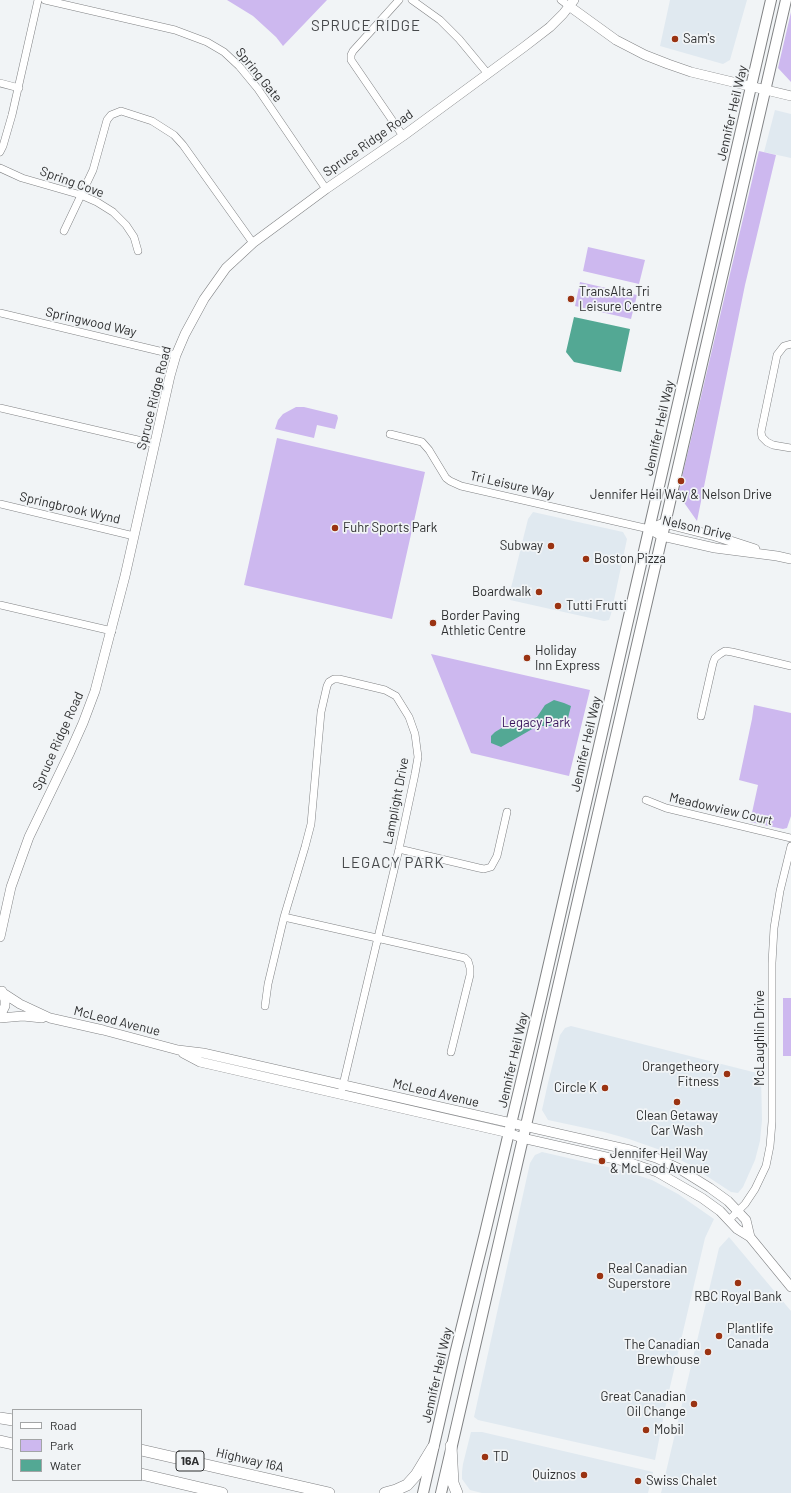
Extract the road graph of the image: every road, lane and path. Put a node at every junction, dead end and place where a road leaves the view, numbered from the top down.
1 (38, 0) edge
2 (45, 0) edge
3 (399, 0) edge
4 (412, 0) edge
5 (561, 0) edge
6 (771, 0) edge
7 (786, 0) edge
8 (571, 3) edge
9 (488, 74) junction
10 (0, 83) edge
11 (751, 87) junction
12 (18, 88) junction
13 (765, 90) junction
14 (791, 96) edge
15 (403, 136) junction
16 (0, 152) edge
17 (0, 168) edge
18 (326, 189) junction
19 (81, 196) junction
20 (64, 231) dead end
21 (253, 243) junction
22 (138, 251) dead end
23 (0, 313) edge
24 (791, 344) edge
25 (176, 355) junction
26 (0, 408) edge
27 (390, 434) dead end
28 (155, 444) junction
29 (791, 448) edge
30 (0, 504) edge
31 (664, 524) junction
32 (649, 529) junction
33 (134, 536) junction
34 (662, 536) junction
35 (777, 556) junction
36 (791, 559) edge
37 (0, 605) edge
38 (112, 631) junction
39 (791, 666) edge
40 (701, 716) dead end
41 (646, 800) dead end
42 (507, 812) dead end
43 (791, 838) edge
44 (791, 846) edge
45 (399, 849) junction
46 (284, 916) junction
47 (0, 937) edge
48 (378, 937) junction
49 (2, 991) edge
50 (264, 1006) dead end
51 (0, 1017) edge
52 (50, 1018) junction
53 (178, 1050) junction
54 (451, 1052) dead end
55 (343, 1085) junction
56 (341, 1095) junction
57 (526, 1125) junction
58 (510, 1128) junction
59 (522, 1138) junction
60 (738, 1212) junction
61 (729, 1220) junction
62 (750, 1237) junction
63 (791, 1287) edge
64 (0, 1418) edge
65 (12, 1420) edge
66 (0, 1441) edge
67 (12, 1444) edge
68 (451, 1446) junction
69 (433, 1447) junction
70 (142, 1450) edge
71 (142, 1474) edge
72 (222, 1493) edge
73 (329, 1493) edge
74 (385, 1493) edge
75 (423, 1493) edge
76 (440, 1493) edge
77 (457, 1493) edge

1 - 12 street
2 - 18 street, Spring Gate
3 - 15 street
4 - 9 street
5 - 8 street
6 - 11 main road, Jennifer Heil Way
7 - 13 main road, Jennifer Heil Way
8 - 9 street, Spruce Ridge Road
8 - 11 street
9 - 15 street, Spruce Ridge Road
10 - 12 street
11 - 13 street
11 - 32 main road, Jennifer Heil Way
12 - 16 street
13 - 14 street
13 - 31 main road, Jennifer Heil Way
15 - 18 street, Spruce Ridge Road
17 - 19 street, Spring Cove
18 - 21 street, Spruce Ridge Road
19 - 20 street
19 - 21 street
19 - 22 street, Spring Cove
21 - 25 street, Spruce Ridge Road
23 - 25 street, Springwood Way
24 - 29 street
25 - 28 street, Spruce Ridge Road
26 - 28 street
27 - 32 street, Tri Leisure Way
28 - 33 street, Spruce Ridge Road
30 - 33 street, Springbrook Wynd
31 - 32 street, Nelson Drive
31 - 34 main road, Jennifer Heil Way
31 - 35 street, Nelson Drive
32 - 34 street, Nelson Drive
32 - 58 main road, Jennifer Heil Way
33 - 38 street, Spruce Ridge Road
34 - 35 street, Nelson Drive
34 - 57 main road, Jennifer Heil Way
35 - 36 street, Nelson Drive
37 - 38 street
38 - 47 street, Spruce Ridge Road
39 - 40 street
41 - 43 street, Meadowview Court
42 - 45 street
44 - 60 street, McLaughlin Drive
45 - 46 street, Lamplight Drive
45 - 48 street, Lamplight Drive
46 - 48 street
46 - 50 street, Lamplight Drive
48 - 54 street
48 - 55 street, Lamplight Drive
49 - 51 street
49 - 52 street, McLeod Avenue
51 - 52 street, McLeod Avenue
52 - 53 street, McLeod Avenue
53 - 55 street, McLeod Avenue
53 - 56 street, McLeod Avenue
55 - 56 street, Lamplight Drive
55 - 58 street, McLeod Avenue
56 - 58 street, McLeod Avenue
57 - 58 street, McLeod Avenue
57 - 59 main road, Jennifer Heil Way
57 - 60 street, McLeod Avenue
58 - 59 street, McLeod Avenue
58 - 69 main road, Jennifer Heil Way
59 - 61 street, McLeod Avenue
59 - 68 main road, Jennifer Heil Way
60 - 61 street, McLaughlin Drive
60 - 62 street, McLeod Avenue
61 - 62 street, McLeod Avenue
62 - 63 street, McLeod Avenue
64 - 65 main road
66 - 67 main road
68 - 76 main road, Jennifer Heil Way
68 - 77 main road
69 - 74 main road
69 - 75 main road, Jennifer Heil Way
70 - 73 main road, Highway 16A / 16A
71 - 72 main road, 16A

